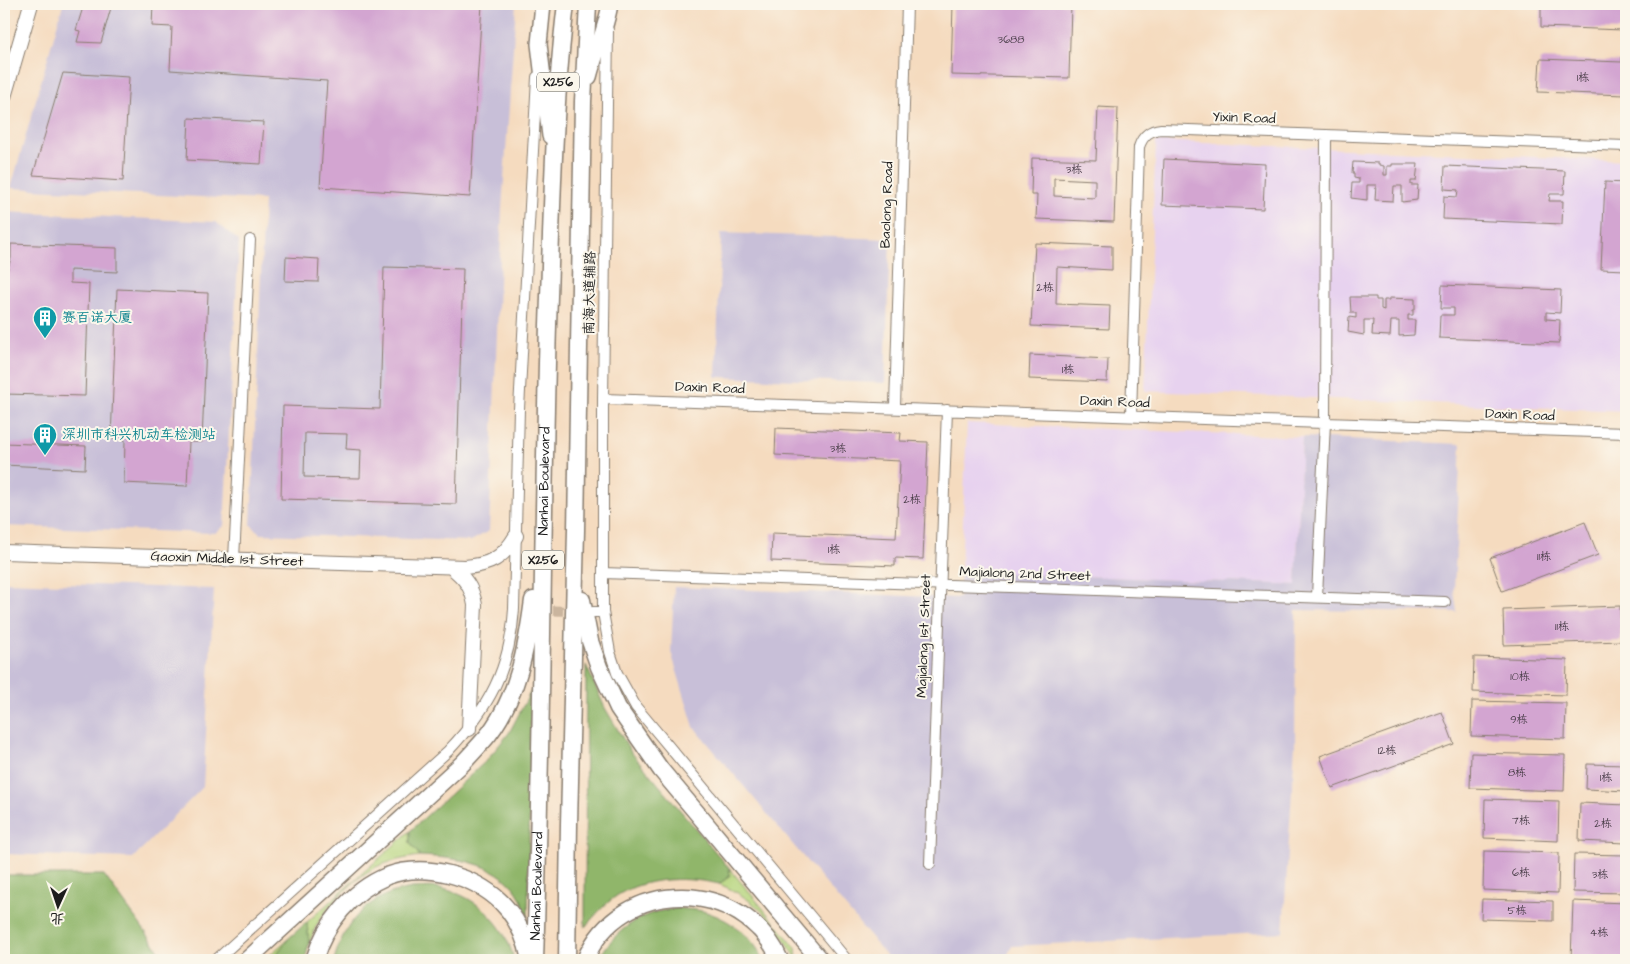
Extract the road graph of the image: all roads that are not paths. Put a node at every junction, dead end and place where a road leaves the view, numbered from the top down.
1 (31, 4) edge
2 (543, 4) edge
3 (566, 4) edge
4 (588, 4) edge
5 (907, 4) edge
6 (609, 8) edge
7 (539, 44) junction
8 (4, 97) edge
9 (583, 101) junction
10 (1326, 135) junction
11 (1626, 146) edge
12 (553, 160) junction
13 (250, 240) dead end
14 (603, 399) junction
15 (895, 408) junction
16 (947, 410) junction
17 (1131, 416) junction
18 (1325, 422) junction
19 (1626, 433) edge
20 (543, 529) junction
21 (576, 530) junction
22 (516, 536) junction
23 (4, 552) edge
24 (234, 559) junction
25 (451, 566) junction
26 (603, 574) junction
27 (940, 585) junction
28 (1317, 597) junction
29 (1445, 602) dead end
30 (469, 729) junction
31 (930, 864) dead end
32 (216, 960) edge
33 (247, 960) edge
34 (314, 960) edge
35 (530, 960) edge
36 (535, 960) edge
37 (567, 960) edge
38 (585, 960) edge
39 (780, 960) edge
40 (820, 960) edge
41 (847, 960) edge

1 - 8 street
2 - 7 main road
3 - 12 main road, Nanhai Boulevard / X256
4 - 9 main road, Nanhai Boulevard / X256
5 - 15 street, Baolong Road
6 - 9 main road
6 - 14 street, 南海大道辅路
7 - 12 main road
7 - 22 street
9 - 21 main road, Nanhai Boulevard / X256
10 - 11 street, Yixin Road
10 - 17 street, Yixin Road
10 - 18 street
12 - 20 main road, Nanhai Boulevard / X256
13 - 24 street
14 - 15 street, Daxin Road
14 - 26 street, 南海大道辅路
15 - 16 street, Daxin Road
16 - 17 street, Daxin Road
16 - 27 street, Majialong 1st Street
17 - 18 street, Daxin Road
18 - 19 street, Daxin Road
18 - 28 street
20 - 33 main road
20 - 36 main road, Nanhai Boulevard / X256
21 - 37 main road, Nanhai Boulevard / X256
21 - 40 main road
22 - 25 street, Gaoxin Middle 1st Street
22 - 30 street
23 - 24 street, Gaoxin Middle 1st Street
24 - 25 street, Gaoxin Middle 1st Street
25 - 30 street
26 - 27 street, Majialong 2nd Street
26 - 41 street, 南海大道辅路
27 - 28 street, Majialong 2nd Street
27 - 31 street, Majialong 1st Street
28 - 29 street, Majialong 2nd Street
30 - 32 street
34 - 35 main road
38 - 39 main road

